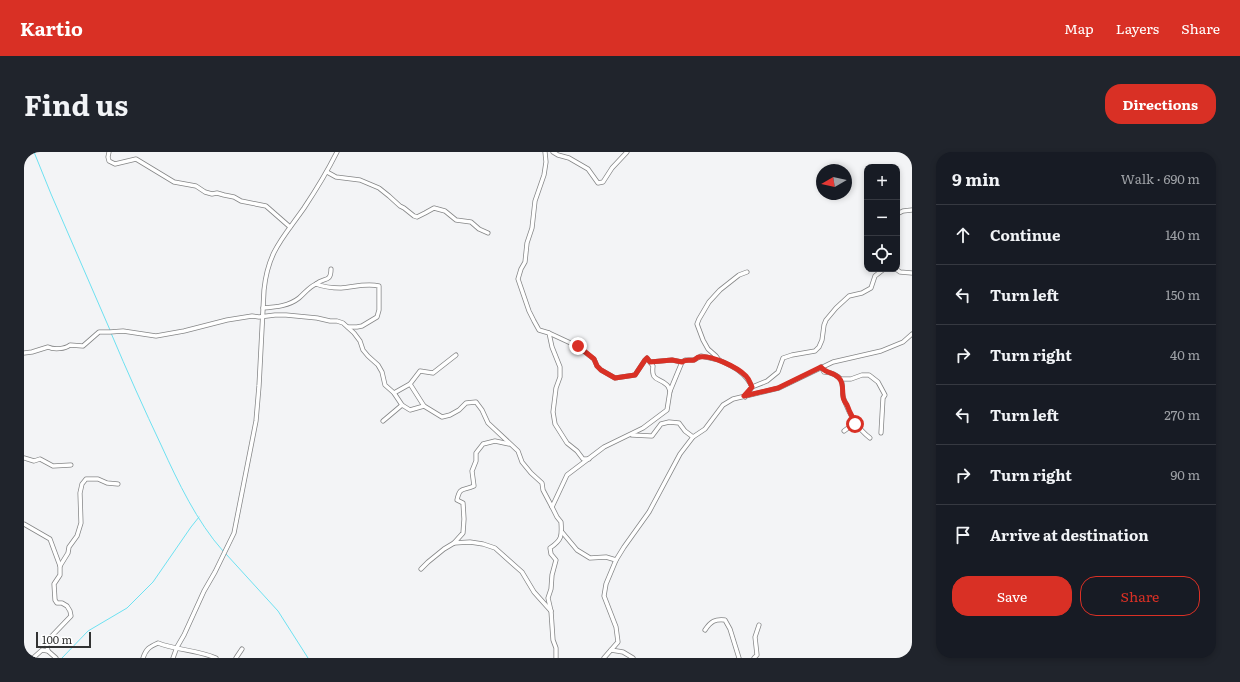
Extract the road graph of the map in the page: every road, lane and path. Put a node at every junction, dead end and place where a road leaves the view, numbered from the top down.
1 (109, 152) edge
2 (337, 152) edge
3 (545, 152) edge
4 (553, 152) edge
5 (627, 152) edge
6 (912, 152) edge
7 (912, 155) edge
8 (327, 172) junction
9 (912, 210) edge
10 (900, 212) edge
11 (290, 227) junction
12 (488, 233) dead end
13 (331, 269) dead end
14 (747, 272) dead end
15 (880, 272) edge
16 (900, 272) edge
17 (912, 274) edge
18 (316, 284) junction
19 (263, 308) junction
20 (263, 317) junction
21 (348, 327) junction
22 (549, 333) junction
23 (912, 334) edge
24 (24, 353) edge
25 (456, 355) dead end
26 (719, 360) junction
27 (650, 362) junction
28 (682, 362) junction
29 (821, 367) junction
30 (840, 379) junction
31 (410, 384) junction
32 (752, 387) junction
33 (670, 391) junction
34 (394, 393) junction
35 (744, 396) junction
36 (402, 405) junction
37 (424, 406) junction
38 (383, 421) dead end
39 (858, 424) junction
40 (844, 431) dead end
41 (881, 433) dead end
42 (631, 435) junction
43 (694, 437) junction
44 (870, 438) dead end
45 (509, 444) junction
46 (24, 458) edge
47 (590, 459) junction
48 (71, 465) dead end
49 (118, 484) dead end
50 (552, 507) junction
51 (24, 524) edge
52 (562, 532) junction
53 (454, 543) junction
54 (616, 560) junction
55 (60, 566) junction
56 (421, 569) dead end
57 (551, 611) junction
58 (759, 625) dead end
59 (705, 630) dead end
60 (177, 647) junction
61 (242, 649) dead end
62 (611, 650) junction
63 (48, 651) junction
64 (33, 658) edge
65 (56, 658) edge
66 (143, 658) edge
67 (173, 658) edge
68 (216, 658) edge
69 (236, 658) edge
70 (556, 658) edge
71 (604, 658) edge
72 (633, 658) edge
73 (739, 658) edge
74 (754, 658) edge

1 - 11 street
2 - 8 street
3 - 22 street
4 - 5 street
6 - 7 street
8 - 11 street
8 - 12 street
9 - 10 street
11 - 19 street
13 - 18 street
14 - 26 street
15 - 32 street
16 - 17 street
18 - 19 street
18 - 21 street
19 - 20 street
20 - 21 street
20 - 24 street
20 - 60 street
21 - 34 street
22 - 27 street
22 - 47 street
23 - 29 street
25 - 31 street
26 - 28 street
26 - 32 street
27 - 28 street
27 - 33 street
28 - 33 street
29 - 30 street
29 - 35 street
30 - 39 street
30 - 41 street
31 - 34 street
31 - 37 street
32 - 35 street
33 - 42 street
34 - 36 street
35 - 43 street
36 - 37 street
36 - 38 street
37 - 45 street
39 - 40 street
39 - 44 street
42 - 43 street
42 - 47 street
43 - 54 street
45 - 50 street
45 - 53 street
46 - 48 street
47 - 50 street
49 - 55 street
50 - 52 street
51 - 55 street
52 - 54 street
52 - 57 street
53 - 56 street
53 - 57 street
54 - 62 street
55 - 63 street
57 - 70 street
58 - 74 street
59 - 73 street
60 - 66 street
60 - 67 street
60 - 68 street
61 - 69 street
62 - 71 street
62 - 72 street
63 - 64 street
63 - 65 street

